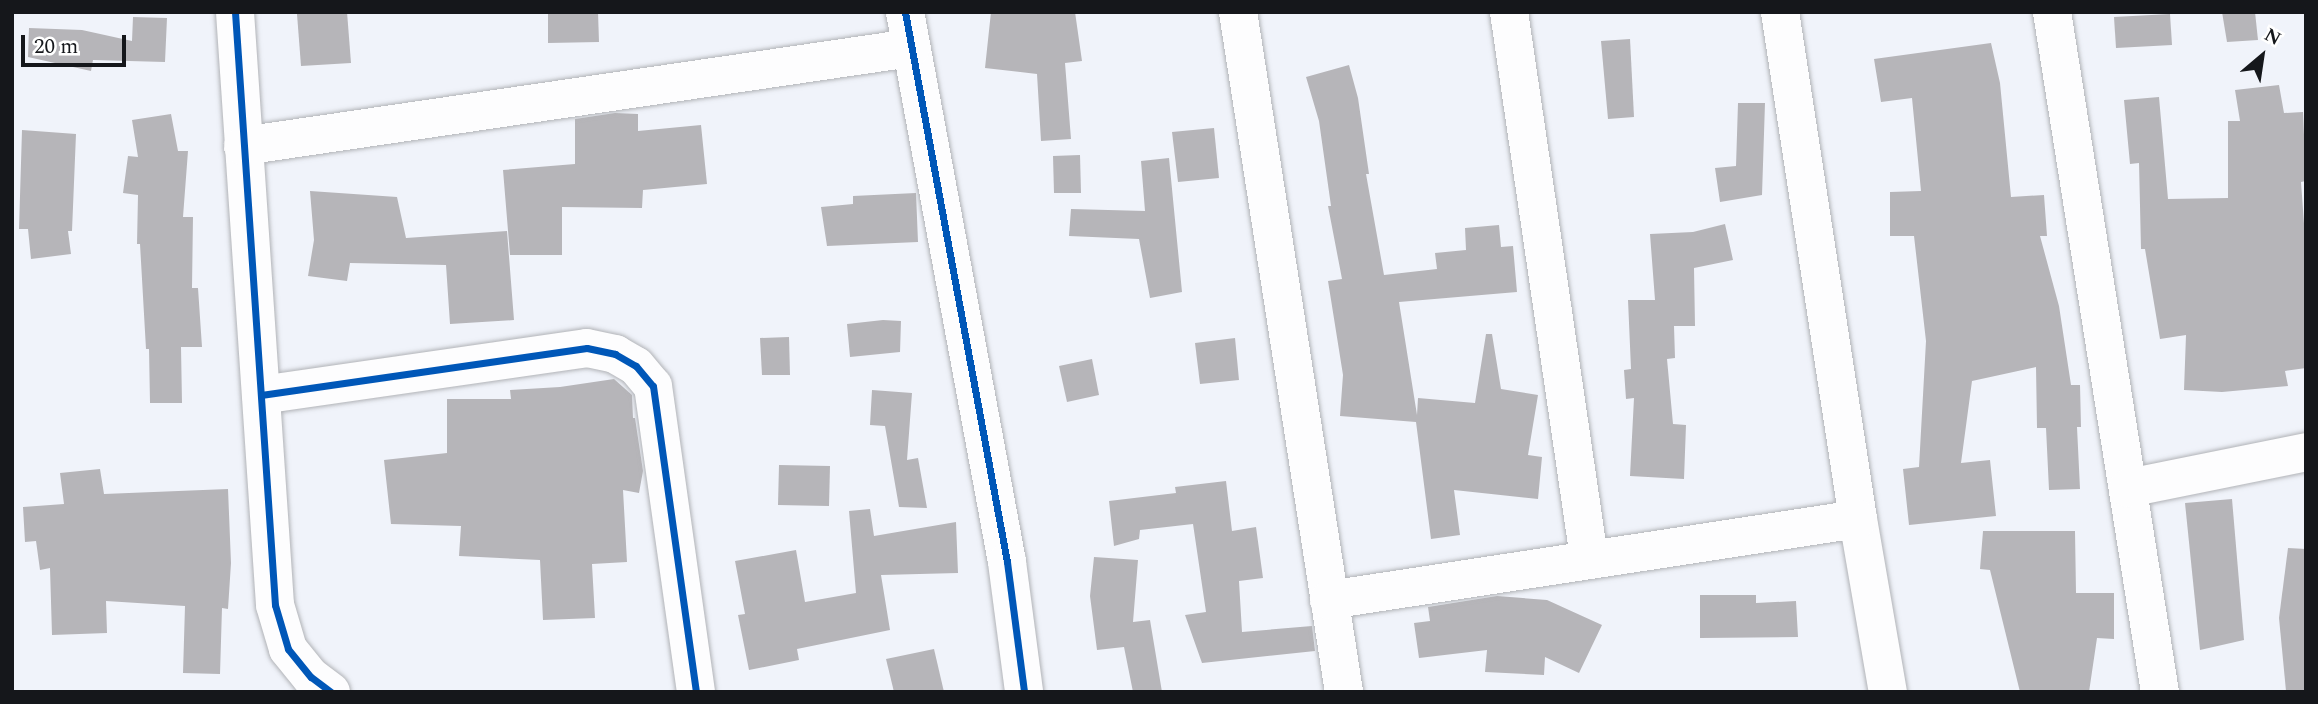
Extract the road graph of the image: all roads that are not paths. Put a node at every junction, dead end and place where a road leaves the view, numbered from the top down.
1 (235, 12) edge
2 (1238, 12) edge
3 (1509, 12) edge
4 (1780, 12) edge
5 (2052, 12) edge
6 (908, 30) edge
7 (243, 146) junction
8 (261, 395) junction
9 (2306, 452) edge
10 (2129, 488) junction
11 (1858, 519) junction
12 (1589, 558) junction
13 (1329, 600) junction
14 (331, 692) edge
15 (696, 692) edge
16 (1024, 692) edge
17 (1343, 692) edge
18 (1888, 692) edge
19 (2160, 692) edge

1 - 7 street
2 - 13 street
3 - 12 street
4 - 11 street
5 - 10 street
6 - 7 street
6 - 16 street
7 - 8 street
8 - 14 street
8 - 15 street
9 - 10 street
10 - 19 street
11 - 12 street
11 - 18 street
12 - 13 street
13 - 17 street

